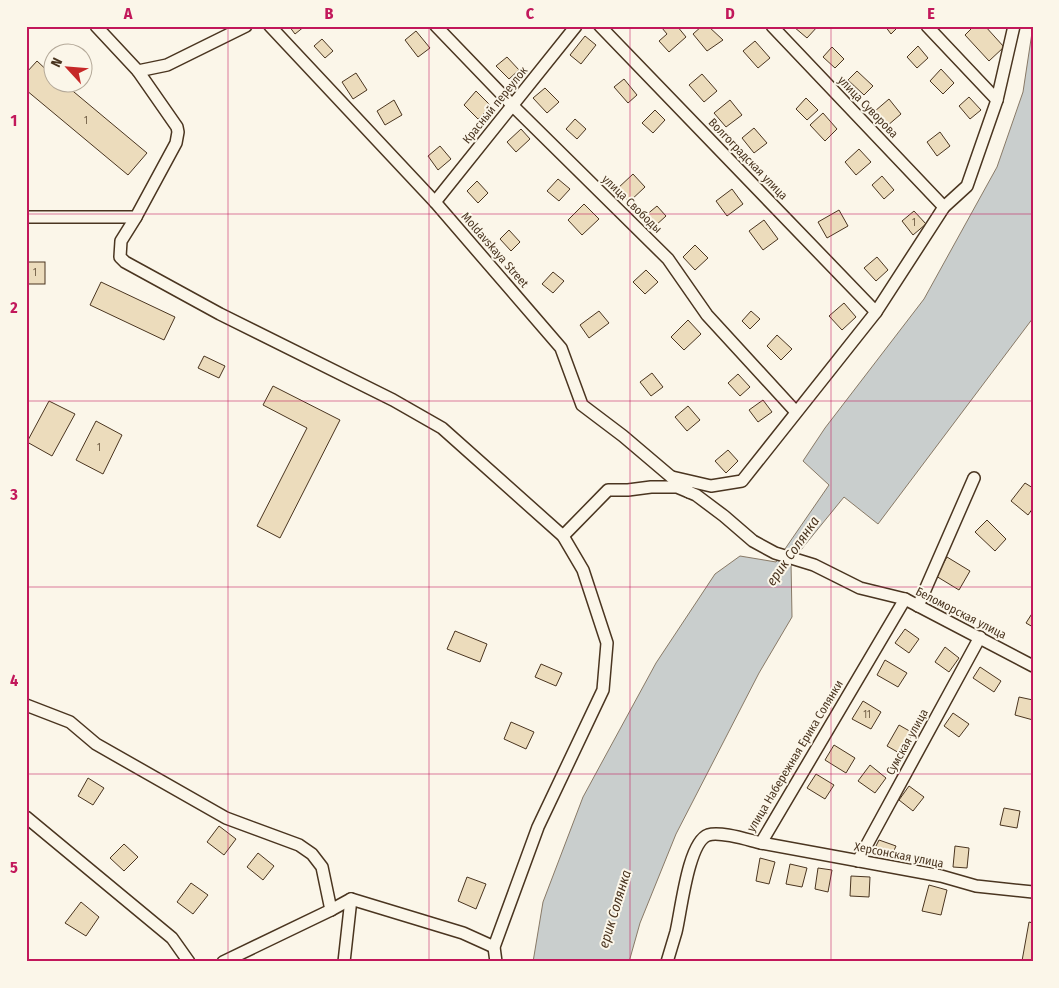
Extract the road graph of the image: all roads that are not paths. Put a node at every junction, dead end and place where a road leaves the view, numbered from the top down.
1 (96, 26) edge
2 (246, 26) edge
3 (270, 26) edge
4 (436, 26) edge
5 (576, 26) edge
6 (600, 26) edge
7 (772, 26) edge
8 (927, 26) edge
9 (1014, 26) edge
10 (138, 72) junction
11 (996, 100) junction
12 (513, 106) junction
13 (435, 202) junction
14 (944, 207) junction
15 (26, 217) edge
16 (136, 217) junction
17 (876, 312) junction
18 (796, 412) junction
19 (671, 477) junction
20 (974, 478) dead end
21 (689, 492) junction
22 (563, 536) junction
23 (905, 599) junction
24 (918, 606) junction
25 (980, 637) junction
26 (1033, 666) edge
27 (26, 705) edge
28 (26, 817) edge
29 (761, 843) junction
30 (858, 861) junction
31 (1033, 892) edge
32 (351, 899) junction
33 (331, 910) junction
34 (494, 947) junction
35 (189, 962) edge
36 (223, 962) edge
37 (344, 962) edge
38 (496, 962) edge
39 (667, 962) edge

1 - 10 street
2 - 10 street
3 - 13 street, Moldavskaya Street
4 - 12 street, улица Свободы
5 - 12 street, Красный переулок
6 - 17 street, Волгоградская улица
7 - 14 street, улица Суворова
8 - 11 street
9 - 11 street
10 - 16 street
11 - 14 street
12 - 13 street, Красный переулок
12 - 18 street, улица Свободы
13 - 19 street, Moldavskaya Street
14 - 17 street
15 - 16 street
16 - 22 street
17 - 18 street
18 - 19 street
19 - 21 street, Moldavskaya Street
20 - 24 street
21 - 22 street, Беломорская улица
21 - 23 street, Беломорская улица
22 - 34 street
23 - 24 street, Беломорская улица
23 - 29 street, улица Набережная Ерика Солянки
24 - 25 street, Беломорская улица
25 - 26 street, Беломорская улица
25 - 30 street, Сумская улица
27 - 33 street
28 - 35 street
29 - 30 street, Херсонская улица
29 - 39 street, улица Набережная Ерика Солянки
30 - 31 street, Херсонская улица
32 - 33 street
32 - 34 street
32 - 37 street
33 - 36 street
34 - 38 street

